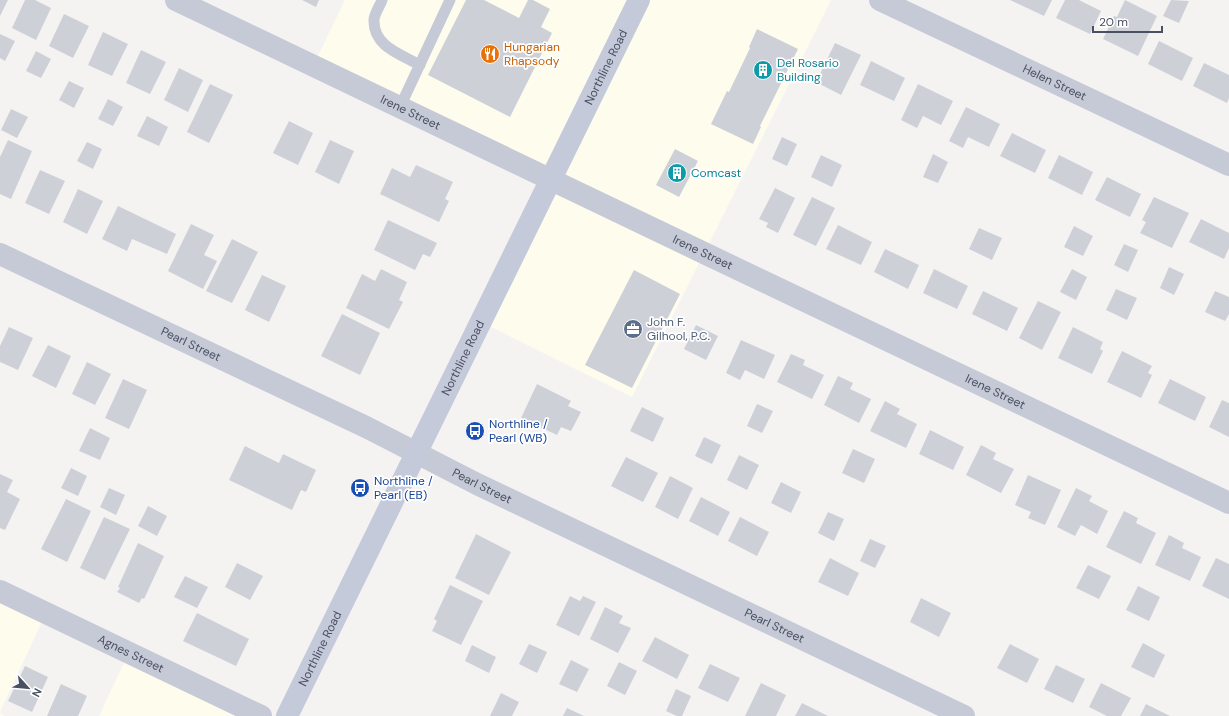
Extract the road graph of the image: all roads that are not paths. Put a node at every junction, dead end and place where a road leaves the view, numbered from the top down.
1 (176, 0) edge
2 (382, 0) edge
3 (450, 0) edge
4 (639, 0) edge
5 (880, 0) edge
6 (420, 65) junction
7 (400, 107) junction
8 (1229, 165) edge
9 (551, 179) junction
10 (0, 254) edge
11 (416, 453) junction
12 (1229, 503) edge
13 (0, 591) edge
14 (261, 716) edge
15 (287, 716) edge
16 (964, 716) edge

1 - 7 street, Irene Street
2 - 6 lane
3 - 6 lane
4 - 9 main road, Northline Road
5 - 8 street, Helen Street
6 - 7 lane
7 - 9 street, Irene Street
9 - 11 main road, Northline Road
9 - 12 street, Irene Street
10 - 11 street, Pearl Street
11 - 15 main road, Northline Road
11 - 16 street, Pearl Street
13 - 14 street, Agnes Street

